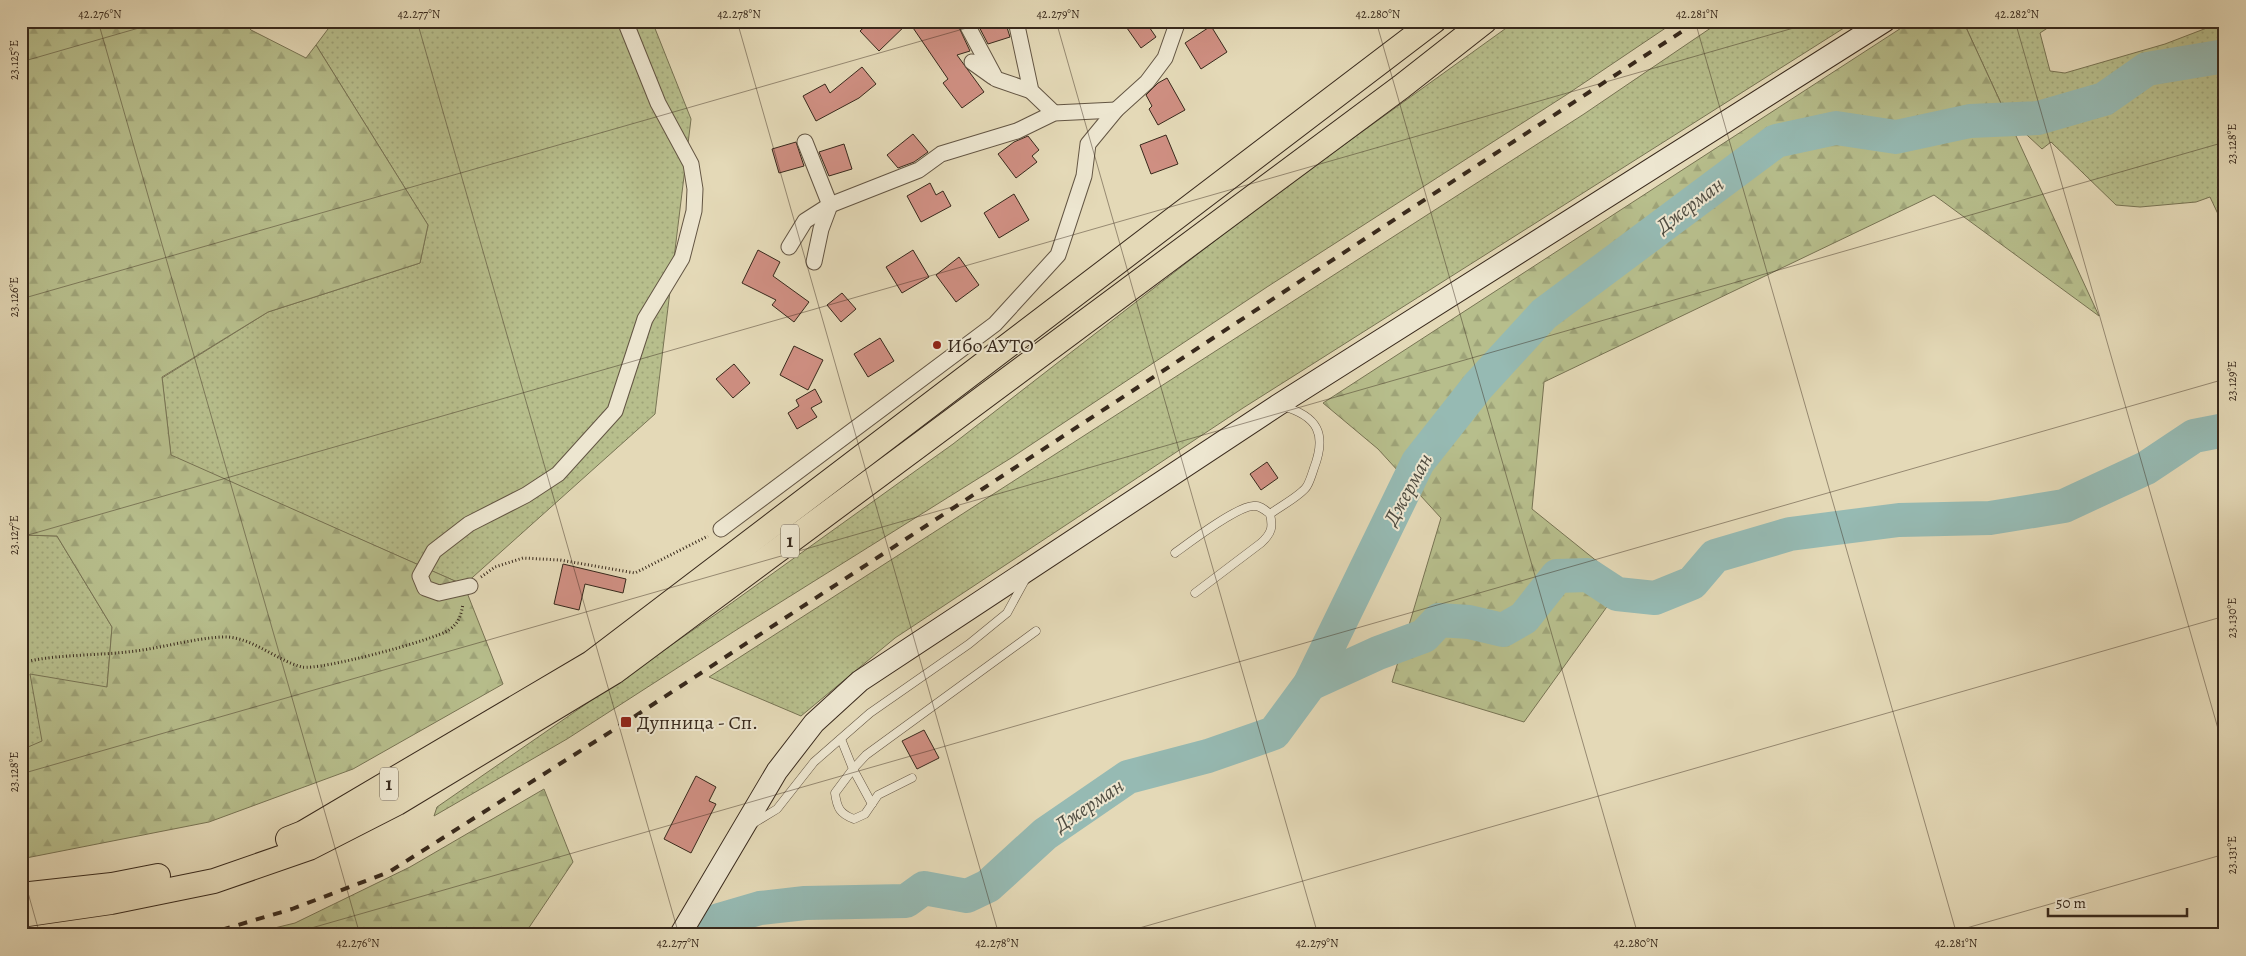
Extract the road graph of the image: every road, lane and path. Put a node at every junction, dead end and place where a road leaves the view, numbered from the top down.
1 (625, 21) edge
2 (965, 21) edge
3 (1016, 21) edge
4 (1178, 21) edge
5 (1434, 21) edge
6 (1486, 21) edge
7 (1885, 21) edge
8 (972, 62) dead end
9 (996, 79) junction
10 (1031, 90) junction
11 (1116, 110) junction
12 (1054, 113) junction
13 (805, 142) dead end
14 (830, 205) junction
15 (789, 247) dead end
16 (814, 262) dead end
17 (1278, 405) junction
18 (1270, 514) junction
19 (721, 530) joint
20 (1175, 553) dead end
21 (1033, 566) junction
22 (470, 586) junction
23 (1195, 593) dead end
24 (1036, 631) dead end
25 (21, 663) edge
26 (840, 739) junction
27 (853, 769) junction
28 (912, 778) dead end
29 (872, 804) junction
30 (736, 838) junction
31 (21, 895) edge
32 (21, 914) edge
33 (680, 935) edge

1 - 22 street
2 - 9 street
3 - 10 street
4 - 11 street
5 - 31 main road, 1
6 - 32 main road, 1
7 - 17 main road
8 - 9 street
9 - 10 street
10 - 12 street
11 - 12 street
11 - 19 street
12 - 14 street
13 - 14 street
14 - 15 street
14 - 16 street
17 - 18 lane
17 - 21 main road
18 - 20 lane
18 - 23 lane
19 - 22 path
21 - 26 lane
21 - 30 main road
22 - 25 path
24 - 27 lane
26 - 27 lane
26 - 30 lane
27 - 29 lane
27 - 29 lane
28 - 29 lane
30 - 33 main road

